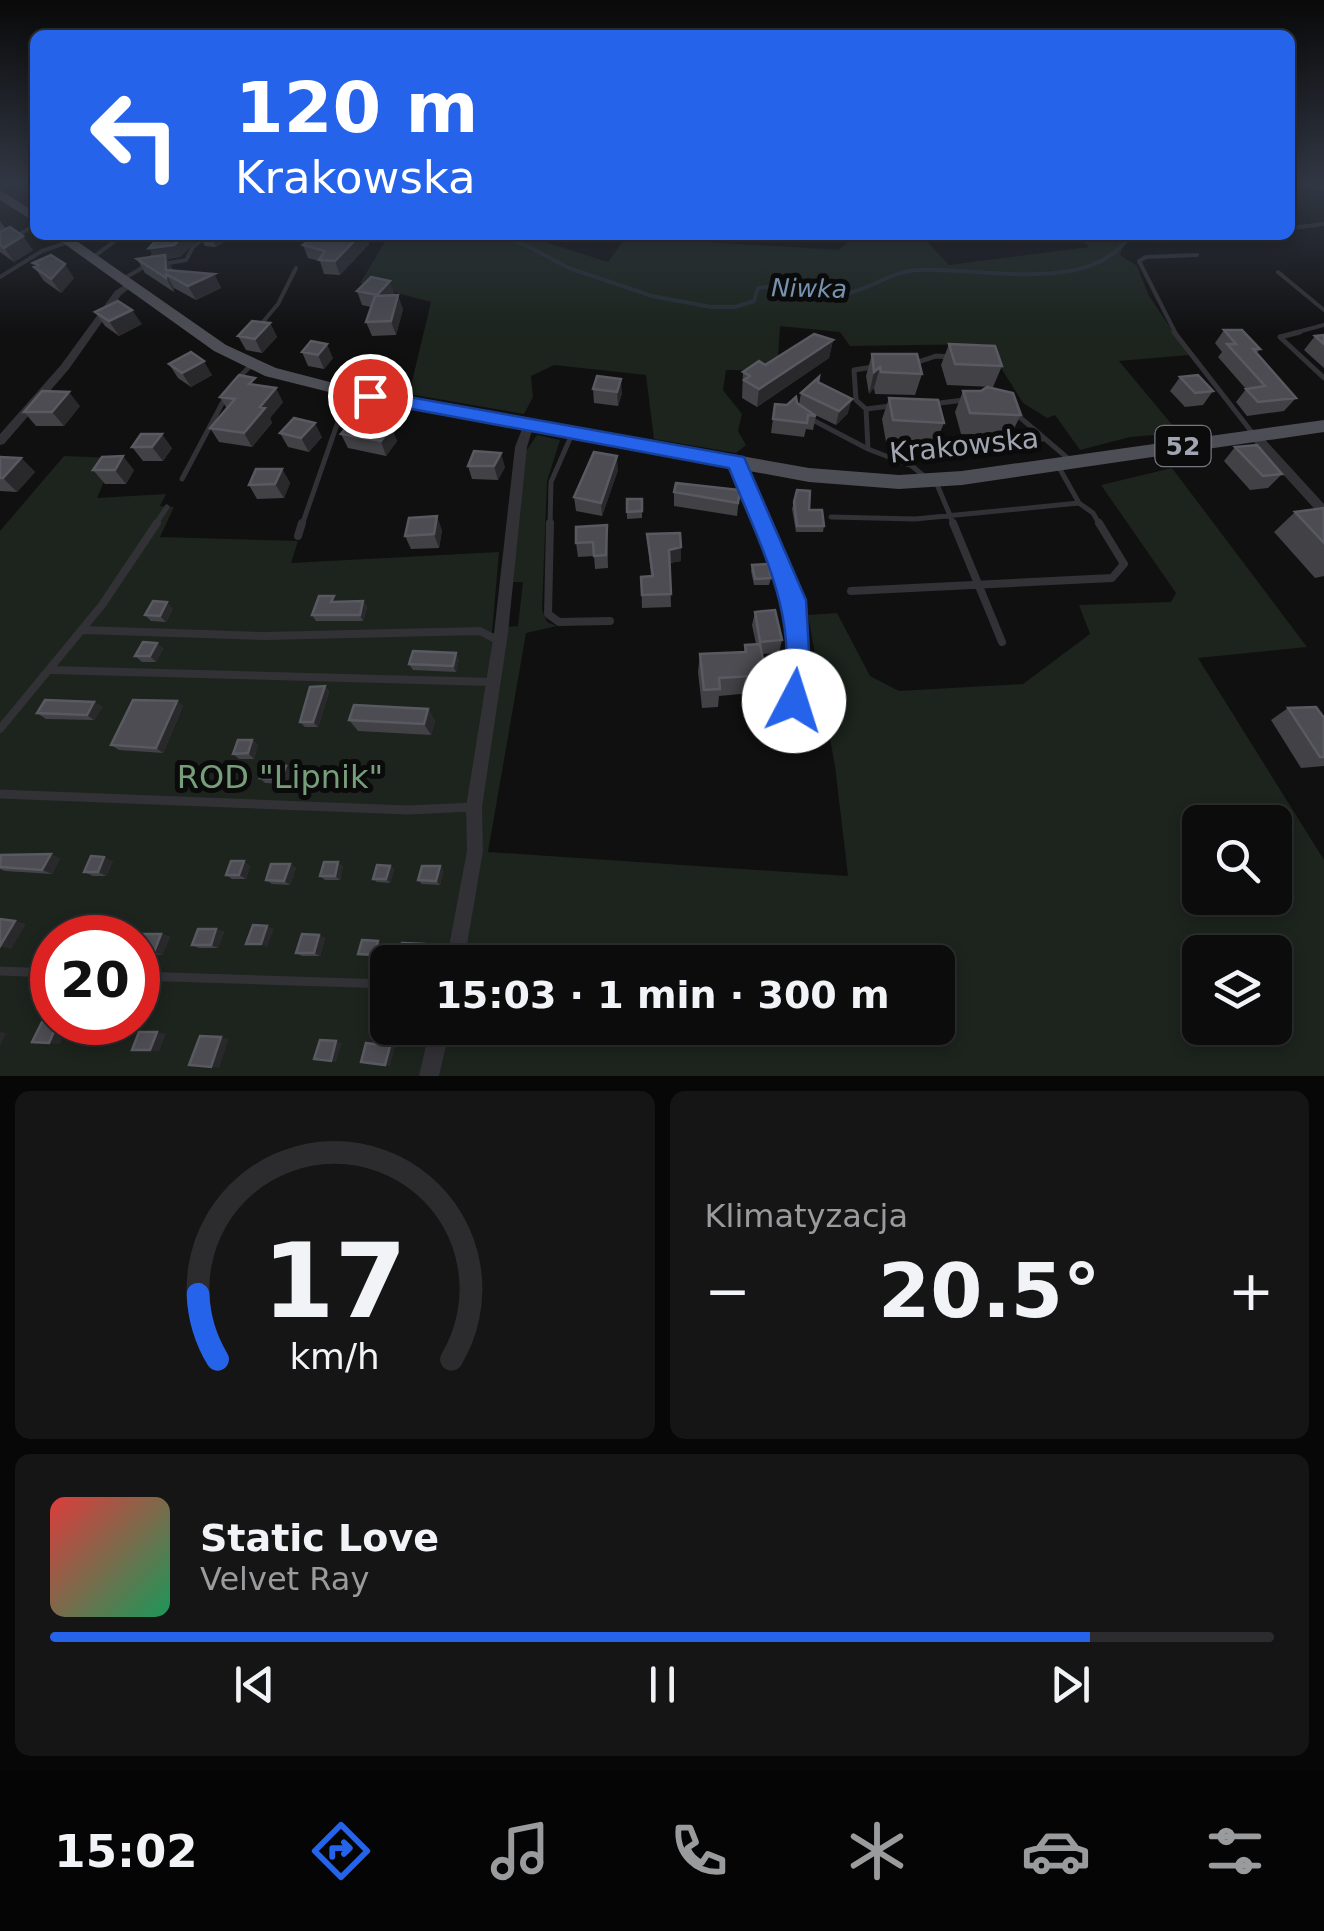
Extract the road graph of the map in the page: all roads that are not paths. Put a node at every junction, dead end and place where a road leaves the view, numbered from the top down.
1 (61, 240) edge
2 (67, 240) edge
3 (116, 240) edge
4 (203, 240) edge
5 (164, 242) edge
6 (1196, 255) dead end
7 (91, 258) junction
8 (142, 268) junction
9 (296, 268) dead end
10 (1278, 272) dead end
11 (0, 278) edge
12 (126, 282) junction
13 (1324, 310) edge
14 (1324, 325) edge
15 (254, 332) edge
16 (966, 357) edge
17 (252, 364) junction
18 (889, 367) edge
19 (904, 367) edge
20 (1324, 378) edge
21 (349, 392) junction
22 (966, 400) edge
23 (917, 404) edge
24 (893, 405) edge
25 (866, 409) junction
26 (1009, 409) edge
27 (799, 413) edge
28 (529, 424) junction
29 (1324, 426) edge
30 (573, 432) junction
31 (1255, 436) junction
32 (1044, 438) junction
33 (0, 441) edge
34 (868, 449) junction
35 (913, 452) dead end
36 (737, 462) junction
37 (1064, 462) junction
38 (182, 479) dead end
39 (932, 481) junction
40 (1079, 503) junction
41 (167, 507) dead end
42 (1324, 512) edge
43 (950, 514) junction
44 (831, 517) dead end
45 (298, 536) dead end
46 (980, 585) junction
47 (851, 591) dead end
48 (610, 621) dead end
49 (83, 630) junction
50 (500, 642) junction
51 (1002, 642) dead end
52 (50, 670) junction
53 (493, 682) junction
54 (768, 729) dead end
55 (0, 730) edge
56 (0, 794) edge
57 (474, 806) junction
58 (458, 945) edge
59 (0, 971) edge
60 (30, 972) edge
61 (160, 977) edge
62 (370, 983) edge
63 (436, 1045) edge
64 (429, 1076) edge

1 - 11 lane
2 - 7 main road, Krakowska / 52
3 - 7 lane
4 - 8 lane
5 - 8 lane
6 - 31 lane
7 - 12 main road, Krakowska / 52
8 - 12 lane
9 - 15 lane
10 - 13 lane
12 - 17 main road, Krakowska / 52
12 - 33 street
14 - 20 lane
16 - 19 lane
17 - 21 main road, Krakowska / 52
17 - 38 lane
18 - 25 lane
21 - 28 main road, Krakowska / 52
21 - 45 lane
22 - 23 lane
24 - 25 lane
25 - 34 lane
26 - 32 lane
27 - 34 lane
28 - 30 main road, Krakowska / 52
28 - 50 street
29 - 31 main road, Krakowska / 52
30 - 36 main road, Krakowska / 52
30 - 48 lane
31 - 37 main road, Krakowska / 52
31 - 42 street
32 - 35 lane
32 - 37 lane
34 - 39 lane
36 - 39 main road, Krakowska / 52
36 - 54 lane
37 - 39 main road, Krakowska / 52
37 - 40 lane
39 - 43 lane
40 - 43 lane
40 - 46 lane
41 - 49 lane
43 - 44 lane
43 - 46 lane
46 - 47 lane
46 - 51 lane
49 - 50 lane
49 - 52 lane
50 - 53 street
52 - 53 lane
52 - 55 lane
53 - 57 street
56 - 57 lane
57 - 58 street
59 - 60 lane
61 - 62 lane
63 - 64 street

